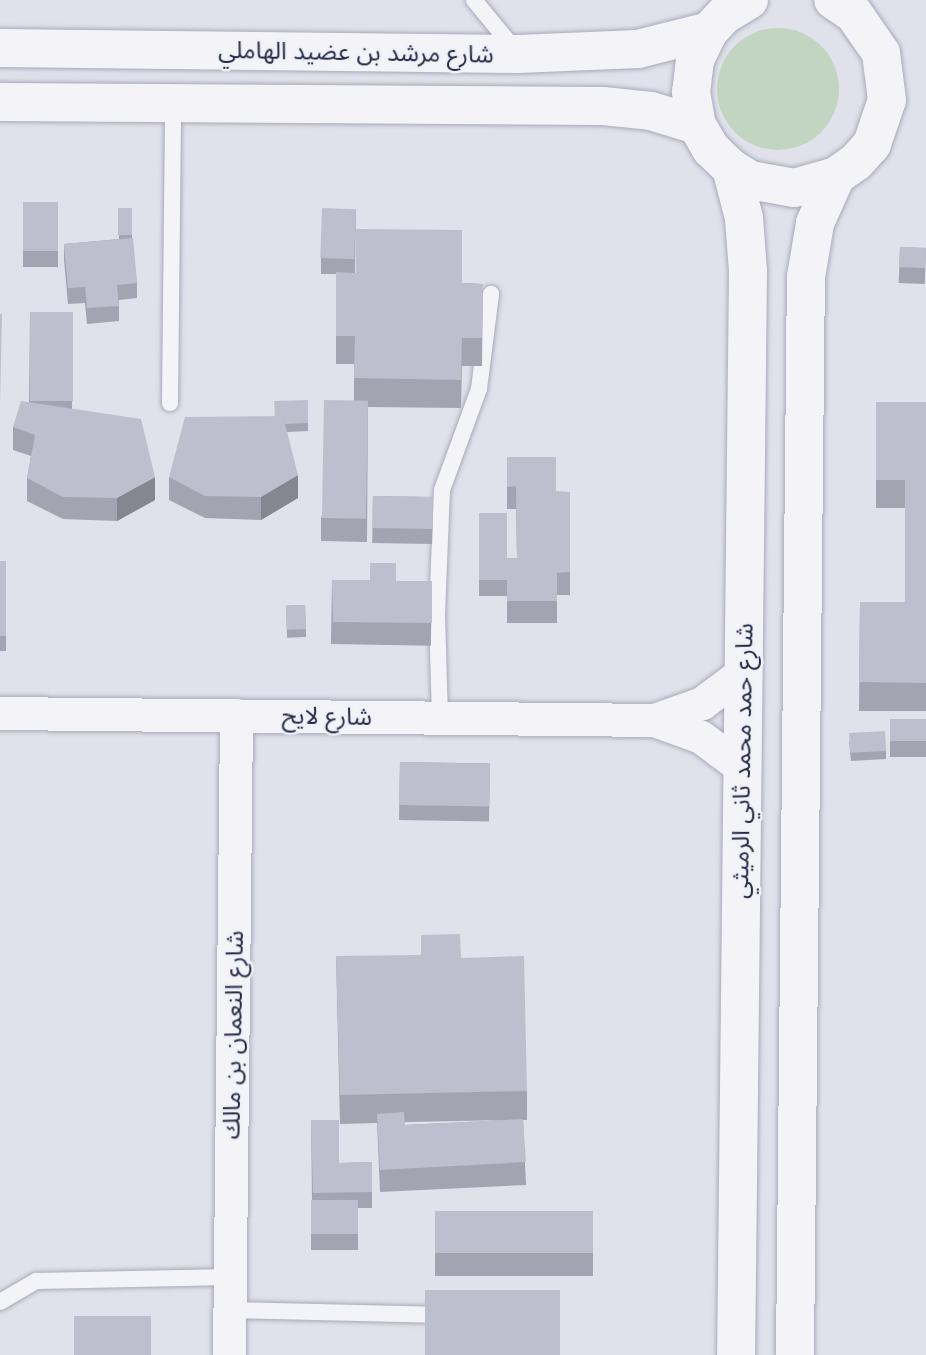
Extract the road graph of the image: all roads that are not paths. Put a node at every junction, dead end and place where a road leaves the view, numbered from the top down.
1 (474, 0) edge
2 (834, 0) edge
3 (728, 11) edge
4 (0, 48) edge
5 (518, 54) junction
6 (0, 102) edge
7 (173, 104) junction
8 (697, 125) junction
9 (731, 168) junction
10 (836, 176) junction
11 (491, 294) dead end
12 (170, 403) dead end
13 (742, 673) junction
14 (0, 713) edge
15 (236, 715) junction
16 (440, 718) junction
17 (654, 720) junction
18 (741, 767) junction
19 (230, 1277) junction
20 (0, 1302) edge
21 (230, 1310) junction
22 (463, 1315) edge
23 (229, 1355) edge
24 (736, 1355) edge
25 (795, 1355) edge

1 - 5 lane
2 - 10 street
3 - 5 street, شارع مرشد بن عضيد الهاملي
3 - 8 street
4 - 5 street, شارع مرشد بن عضيد الهاملي
6 - 7 street, شارع مرشد بن عضيد الهاملي
7 - 8 street, شارع مرشد بن عضيد الهاملي
7 - 12 lane
8 - 9 street
9 - 10 street
9 - 13 street, شارع حمد محمد ثاني الرميثي
10 - 25 street
11 - 16 lane
13 - 17 street, شارع لايح
13 - 18 street, شارع حمد محمد ثاني الرميثي
14 - 15 street, شارع لايح
15 - 16 street, شارع لايح
15 - 19 street, شارع النعمان بن مالك
16 - 17 street, شارع لايح
17 - 18 street, شارع لايح
18 - 24 street, شارع حمد محمد ثاني الرميثي
19 - 20 lane
19 - 21 street, شارع النعمان بن مالك
21 - 22 lane
21 - 23 street, شارع النعمان بن مالك

